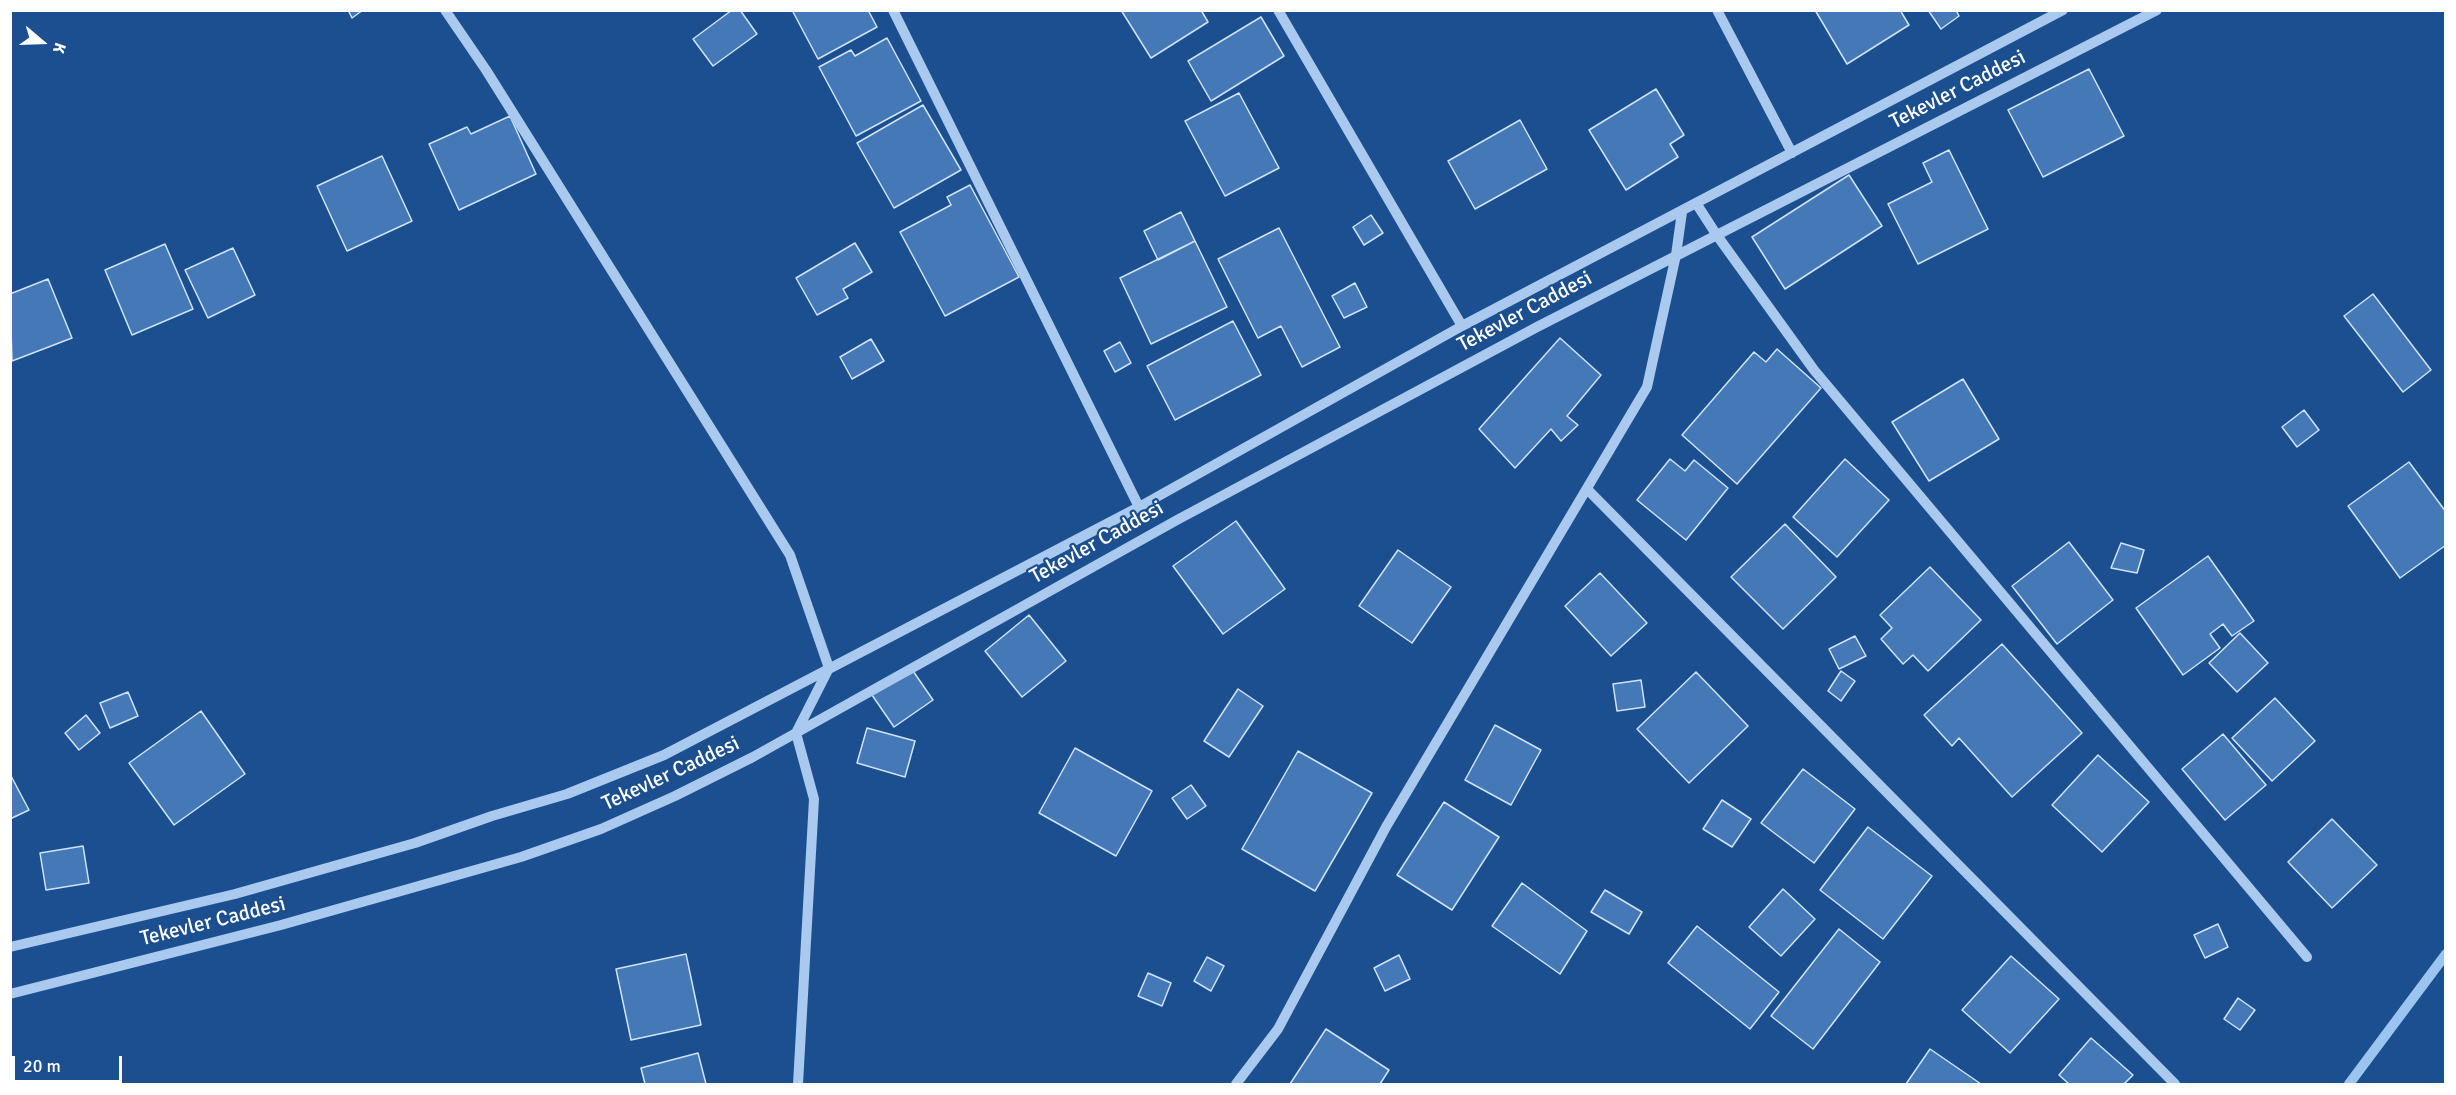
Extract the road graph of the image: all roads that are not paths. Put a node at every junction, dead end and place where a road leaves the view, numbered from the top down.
1 (445, 10) edge
2 (893, 10) edge
3 (1278, 10) edge
4 (1717, 10) edge
5 (2063, 10) edge
6 (2157, 10) edge
7 (1792, 153) junction
8 (1696, 203) junction
9 (1683, 212) junction
10 (1716, 234) junction
11 (1676, 255) junction
12 (1462, 326) junction
13 (1587, 489) junction
14 (1139, 507) junction
15 (829, 668) junction
16 (796, 733) junction
17 (10, 947) edge
18 (2307, 957) dead end
19 (10, 994) edge
20 (798, 1084) edge
21 (1236, 1084) edge
22 (2175, 1084) edge

1 - 15 street
2 - 14 street
3 - 12 street
4 - 7 street
5 - 7 street
6 - 10 street, Tekevler Caddesi
7 - 8 street
8 - 9 street
8 - 10 street
9 - 11 street
9 - 12 street
10 - 11 street, Tekevler Caddesi
10 - 18 street
11 - 13 street
11 - 16 street, Tekevler Caddesi
12 - 14 street
13 - 21 street
13 - 22 street
14 - 15 street
15 - 16 street
15 - 17 street
16 - 19 street, Tekevler Caddesi
16 - 20 street

